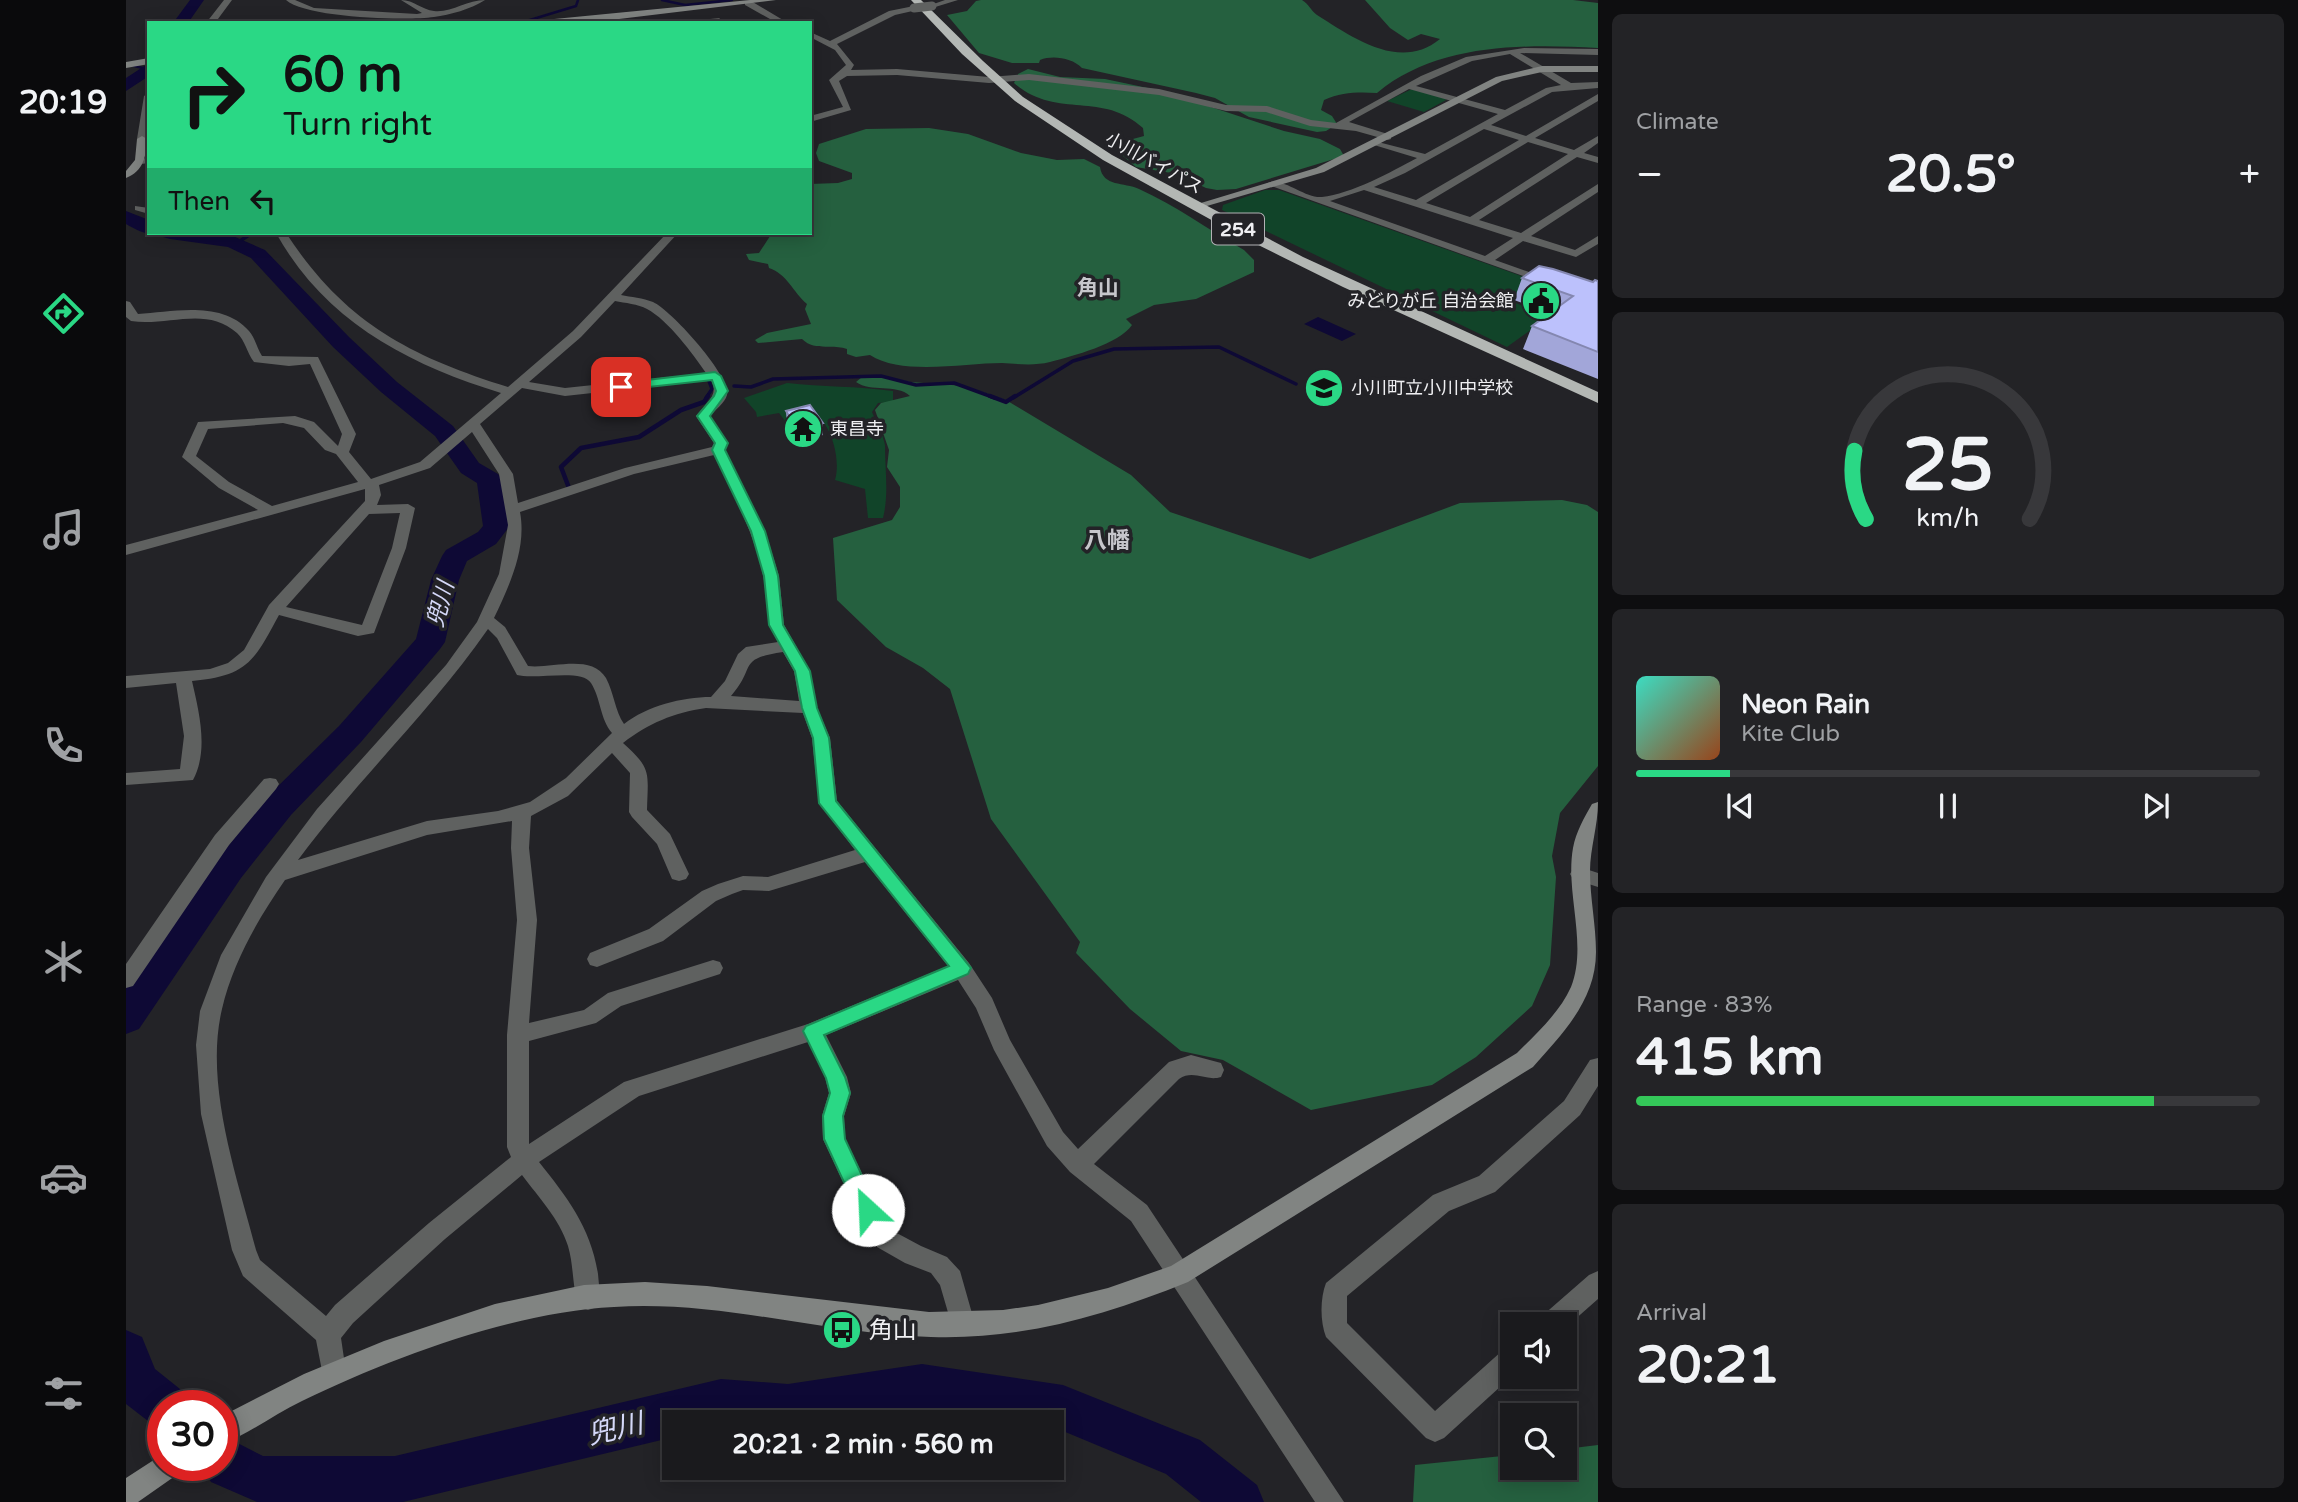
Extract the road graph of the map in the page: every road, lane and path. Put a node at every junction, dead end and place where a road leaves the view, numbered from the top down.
1 (228, 0) edge
2 (290, 0) edge
3 (405, 0) edge
4 (481, 0) edge
5 (771, 0) edge
6 (954, 0) edge
7 (748, 3) junction
8 (915, 4) edge
9 (714, 8) junction
10 (432, 15) junction
11 (212, 21) edge
12 (551, 21) edge
13 (717, 21) edge
14 (780, 21) edge
15 (812, 35) edge
16 (830, 44) junction
17 (1598, 52) edge
18 (1514, 53) junction
19 (147, 61) edge
20 (126, 65) edge
21 (1542, 69) junction
22 (1598, 69) edge
23 (845, 74) junction
24 (996, 80) junction
25 (1598, 85) edge
26 (1569, 86) junction
27 (1411, 87) junction
28 (1598, 97) edge
29 (1457, 100) junction
30 (1504, 113) junction
31 (812, 118) edge
32 (1483, 126) junction
33 (1359, 128) junction
34 (1388, 137) junction
35 (146, 138) edge
36 (1529, 139) junction
37 (1598, 139) edge
38 (1377, 143) junction
39 (1576, 153) junction
40 (1425, 157) junction
41 (1598, 160) edge
42 (145, 161) edge
43 (126, 175) edge
44 (1271, 184) junction
45 (1364, 187) junction
46 (1598, 187) edge
47 (1320, 201) junction
48 (1415, 205) junction
49 (1196, 206) junction
50 (1469, 222) junction
51 (282, 235) edge
52 (671, 235) edge
53 (1520, 238) junction
54 (1598, 239) edge
55 (1487, 260) junction
56 (1561, 287) edge
57 (614, 298) junction
58 (126, 305) edge
59 (715, 376) junction
60 (514, 388) junction
61 (1598, 398) edge
62 (473, 423) junction
63 (718, 450) junction
64 (342, 451) junction
65 (369, 484) junction
66 (514, 509) junction
67 (366, 510) junction
68 (271, 511) junction
69 (126, 550) edge
70 (275, 609) junction
71 (487, 621) junction
72 (786, 646) junction
73 (183, 676) junction
74 (126, 682) edge
75 (716, 702) junction
76 (809, 708) junction
77 (618, 739) junction
78 (126, 779) edge
79 (270, 784) dead end
80 (1598, 809) edge
81 (522, 812) junction
82 (868, 854) junction
83 (280, 874) junction
84 (679, 874) dead end
85 (1589, 877) edge
86 (597, 959) dead end
87 (713, 968) dead end
88 (962, 968) junction
89 (126, 980) edge
90 (813, 1031) junction
91 (518, 1035) junction
92 (1598, 1067) edge
93 (1213, 1070) dead end
94 (524, 1160) junction
95 (1077, 1166) junction
96 (1179, 1274) junction
97 (1598, 1283) edge
98 (588, 1298) junction
99 (1566, 1312) edge
100 (963, 1324) junction
101 (328, 1335) junction
102 (1500, 1370) edge
103 (329, 1374) junction
104 (238, 1422) edge
105 (147, 1477) edge
106 (130, 1486) edge
107 (1332, 1502) edge

1 - 11 street
2 - 10 street
3 - 10 street
4 - 10 street
5 - 7 street
6 - 8 street, bridge
7 - 9 street
7 - 14 street
8 - 16 street
8 - 24 highway, 小川バイパス / 254
9 - 12 street
9 - 13 street
15 - 16 street
16 - 23 street
17 - 18 street
18 - 21 street
18 - 27 street
19 - 20 street
21 - 22 street
21 - 26 street
21 - 29 street
23 - 24 street
23 - 31 street
24 - 33 street
24 - 49 highway, 小川バイパス / 254
25 - 26 street
26 - 30 street
27 - 29 street
27 - 33 street
28 - 36 street
29 - 30 street
29 - 34 street
30 - 32 street
32 - 36 street
32 - 40 street
33 - 34 street
34 - 38 street
35 - 42 street
36 - 39 street
36 - 48 street
37 - 39 street
38 - 40 street
38 - 44 street
39 - 41 street
39 - 50 street
40 - 45 street
42 - 43 street
44 - 47 street
44 - 49 street
45 - 47 street
45 - 48 street
46 - 53 street
47 - 55 street
48 - 50 street
49 - 61 highway, 小川バイパス / 254
50 - 53 street
51 - 60 street
52 - 57 street
53 - 54 street
53 - 55 street
55 - 56 street
57 - 59 street
57 - 60 street
58 - 64 street
59 - 60 street
59 - 63 street
60 - 62 street
62 - 65 street
62 - 66 street
63 - 66 street
63 - 72 street
64 - 65 street
64 - 68 street
65 - 67 street
65 - 68 street
66 - 71 street
67 - 70 street
67 - 70 street
68 - 69 street
70 - 73 street
71 - 77 street
71 - 83 street
72 - 75 street
72 - 76 street
73 - 74 street
73 - 78 street
75 - 76 street
75 - 77 street
76 - 82 street
77 - 81 street
77 - 84 street
79 - 89 street
80 - 85 street
81 - 83 street
81 - 91 street
82 - 86 street
82 - 88 street
83 - 101 street
85 - 96 street
87 - 91 street
88 - 90 street
88 - 95 street
90 - 94 street
90 - 100 street
91 - 94 street
92 - 102 street
93 - 95 street
94 - 98 street
94 - 101 street
95 - 96 street
96 - 100 street
96 - 107 street
97 - 99 street
98 - 100 street
98 - 103 street
101 - 103 street
103 - 104 street
105 - 106 street

